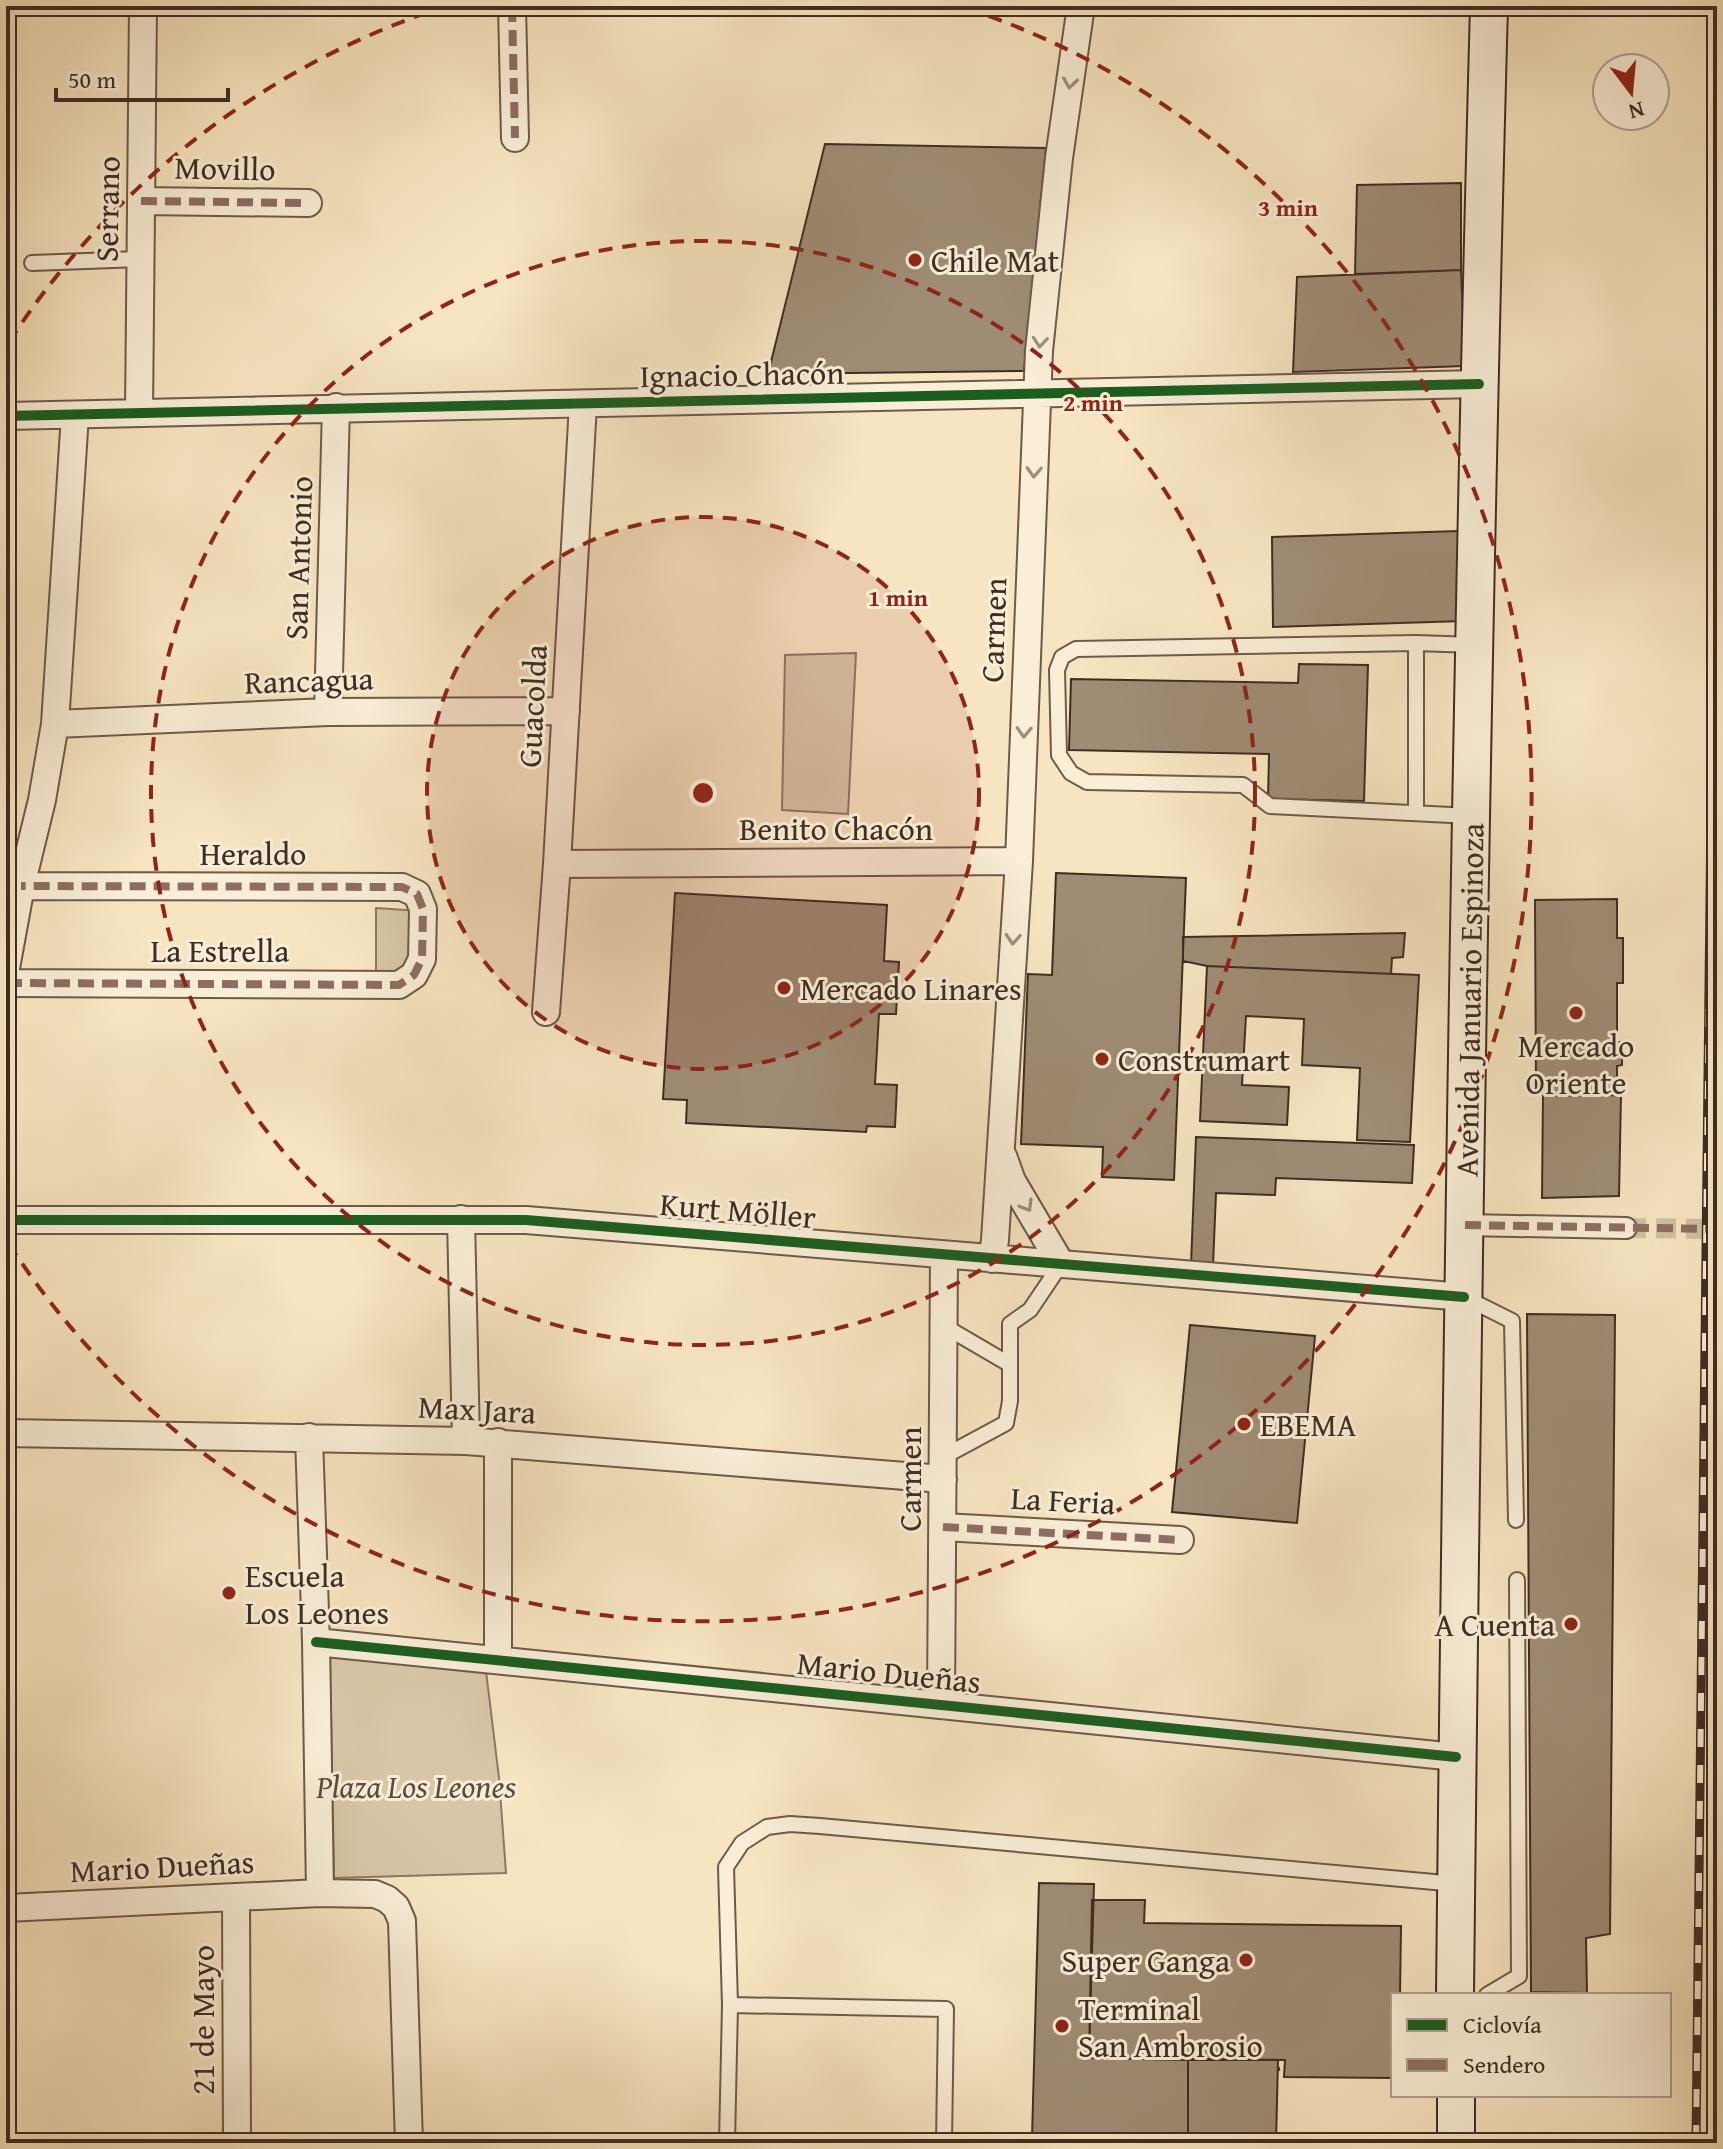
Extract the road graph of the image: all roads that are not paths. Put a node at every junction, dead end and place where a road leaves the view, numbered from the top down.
1 (143, 6) edge
2 (512, 6) edge
3 (1081, 6) edge
4 (1489, 6) edge
5 (515, 138) dead end
6 (141, 201) junction
7 (308, 203) dead end
8 (140, 259) junction
9 (32, 263) dead end
10 (1479, 384) junction
11 (1037, 394) junction
12 (583, 404) junction
13 (336, 407) junction
14 (139, 413) junction
15 (75, 415) junction
16 (6, 416) edge
17 (1416, 643) junction
18 (1475, 645) junction
19 (566, 711) junction
20 (328, 712) junction
21 (55, 724) junction
22 (1416, 813) junction
23 (1472, 816) junction
24 (1019, 861) junction
25 (557, 864) junction
26 (21, 886) junction
27 (422, 959) joint
28 (6, 968) edge
29 (6, 983) edge
30 (546, 1012) dead end
31 (1000, 1145) junction
32 (461, 1219) junction
33 (6, 1220) edge
34 (1465, 1225) junction
35 (1626, 1228) tunnel mouth
36 (944, 1255) junction
37 (992, 1259) junction
38 (1061, 1264) junction
39 (1464, 1297) junction
40 (944, 1326) junction
41 (1009, 1364) junction
42 (6, 1433) edge
43 (309, 1437) junction
44 (466, 1441) junction
45 (498, 1442) junction
46 (943, 1468) junction
47 (1516, 1520) dead end
48 (943, 1527) junction
49 (1180, 1540) dead end
50 (1517, 1580) dead end
51 (316, 1642) junction
52 (498, 1659) junction
53 (941, 1703) junction
54 (1456, 1757) junction
55 (1456, 1884) junction
56 (320, 1893) junction
57 (236, 1897) junction
58 (6, 1908) edge
59 (1455, 1993) edge
60 (1490, 1993) edge
61 (730, 2005) junction
62 (1456, 2097) edge
63 (237, 2143) edge
64 (409, 2143) edge
65 (727, 2143) edge
66 (944, 2143) edge
67 (1456, 2143) edge

1 - 6 street, Serrano
2 - 5 street
3 -> 11 street, Carmen
4 - 10 main road, Avenida Januario Espinoza
6 - 7 street, Movillo
6 - 8 street, Serrano
8 - 9 lane
8 - 14 street, Serrano
10 - 11 street, Ignacio Chacón
10 - 18 main road, Avenida Januario Espinoza
11 - 12 street, Ignacio Chacón
11 -> 24 street, Carmen
12 - 13 street, Ignacio Chacón
12 - 19 street, Guacolda
13 - 14 street, Ignacio Chacón
13 - 20 street, San Antonio
14 - 15 street, Ignacio Chacón
15 - 16 street, Ignacio Chacón
15 - 21 street
17 - 18 lane
17 - 22 lane
17 - 22 lane
18 - 23 main road, Avenida Januario Espinoza
19 - 20 street, Rancagua
19 - 25 street, Guacolda
20 - 21 street, Rancagua
21 - 26 street
22 - 23 lane
23 - 34 main road, Avenida Januario Espinoza
24 - 25 street, Benito Chacón
24 -> 31 street, Carmen
25 - 30 street, Guacolda
26 - 27 street, Heraldo
26 - 28 street
27 - 29 street, La Estrella
31 - 37 street, Carmen
31 -> 38 street
32 - 33 street, Kurt Möller
32 - 36 street, Kurt Möller
32 - 44 street
34 - 35 street
34 - 39 main road, Avenida Januario Espinoza
36 - 37 street, Kurt Möller
36 - 40 street, Carmen
37 - 38 street, Kurt Möller
38 - 39 street, Kurt Möller
38 - 41 lane
39 - 47 lane
39 - 54 main road, Avenida Januario Espinoza
40 - 41 lane
40 - 46 street, Carmen
41 - 46 lane
42 - 43 street, Max Jara
43 - 44 street, Max Jara
43 - 51 street
44 - 45 street, Max Jara
45 - 46 street, Max Jara
45 - 52 street
46 - 48 street, Carmen
48 - 49 street, La Feria
48 - 53 street, Carmen
50 - 60 lane
51 - 52 street, Mario Dueñas
51 - 56 street
52 - 53 street, Mario Dueñas
53 - 54 street, Mario Dueñas
54 - 55 main road, Avenida Januario Espinoza
55 - 59 main road, Avenida Januario Espinoza
55 - 61 lane
56 - 57 street, Mario Dueñas
56 - 64 street, Mario Dueñas
57 - 58 street, Mario Dueñas
57 - 63 street, 21 de Mayo
61 - 65 lane
61 - 66 lane
62 - 67 main road

